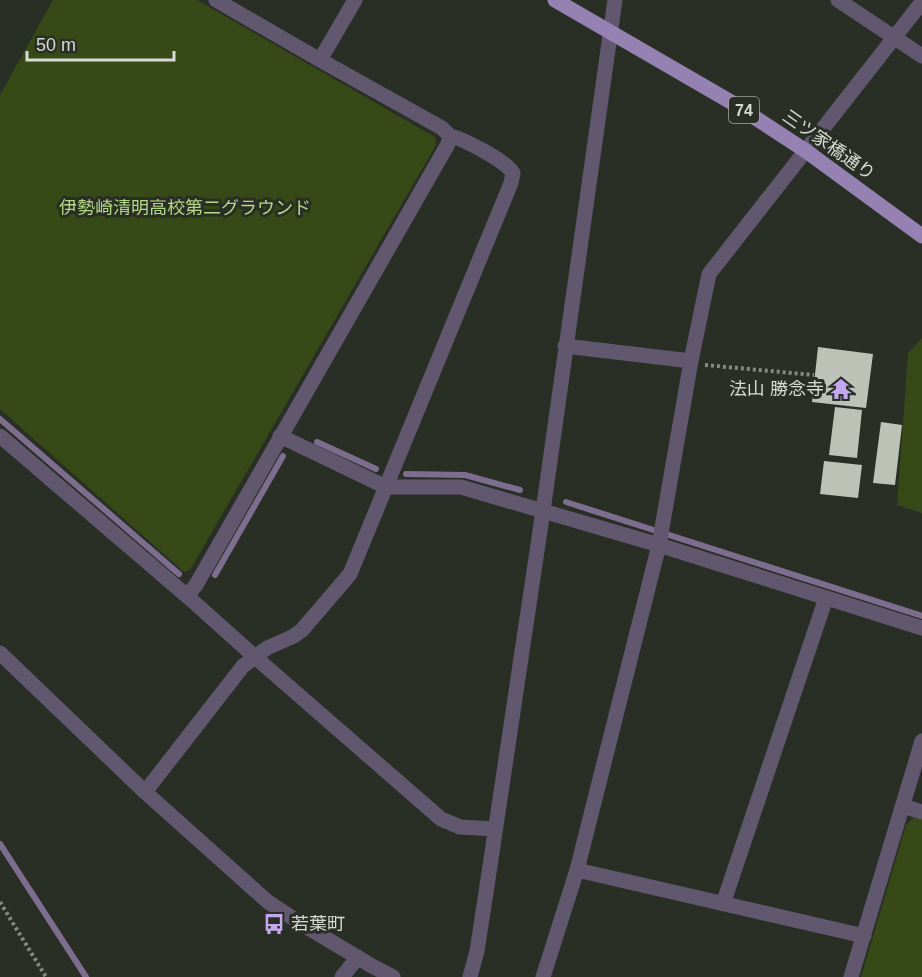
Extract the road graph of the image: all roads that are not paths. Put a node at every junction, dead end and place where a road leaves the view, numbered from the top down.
1 (216, 0) edge
2 (355, 0) edge
3 (555, 0) edge
4 (615, 0) edge
5 (838, 0) edge
6 (922, 2) edge
7 (611, 32) junction
8 (895, 37) junction
9 (922, 56) edge
10 (320, 60) junction
11 (450, 136) junction
12 (806, 151) junction
13 (922, 236) edge
14 (565, 346) junction
15 (691, 361) junction
16 (0, 435) edge
17 (280, 436) junction
18 (386, 487) junction
19 (543, 511) junction
20 (659, 545) junction
21 (187, 596) junction
22 (826, 597) junction
23 (922, 628) edge
24 (1, 656) edge
25 (255, 657) junction
26 (922, 741) edge
27 (145, 792) junction
28 (903, 806) junction
29 (922, 812) edge
30 (495, 829) junction
31 (577, 870) junction
32 (723, 904) junction
33 (864, 936) junction
34 (358, 957) junction
35 (342, 977) edge
36 (393, 977) edge
37 (470, 977) edge
38 (543, 977) edge
39 (851, 977) edge

1 - 10 street
2 - 10 street
3 - 7 main road, 三ツ家橋通り / 74
4 - 7 street
5 - 8 street
6 - 8 street
7 - 12 main road, 三ツ家橋通り / 74
7 - 14 street
8 - 9 street
8 - 12 street
10 - 11 street
11 - 17 street
11 - 18 street
12 - 13 main road, 三ツ家橋通り / 74
12 - 15 street
14 - 15 street
14 - 19 street
15 - 20 street
16 - 21 street
17 - 18 street
17 - 21 street
18 - 19 street
18 - 25 street
19 - 20 street
19 - 30 street
20 - 22 street
20 - 31 street
21 - 25 street
22 - 23 street
22 - 32 street
24 - 27 street
25 - 27 street
25 - 30 street
26 - 28 street
27 - 34 street
28 - 29 street
28 - 33 street
30 - 37 street
31 - 32 street
31 - 38 street
32 - 33 street
33 - 39 street
34 - 35 street
34 - 36 street

